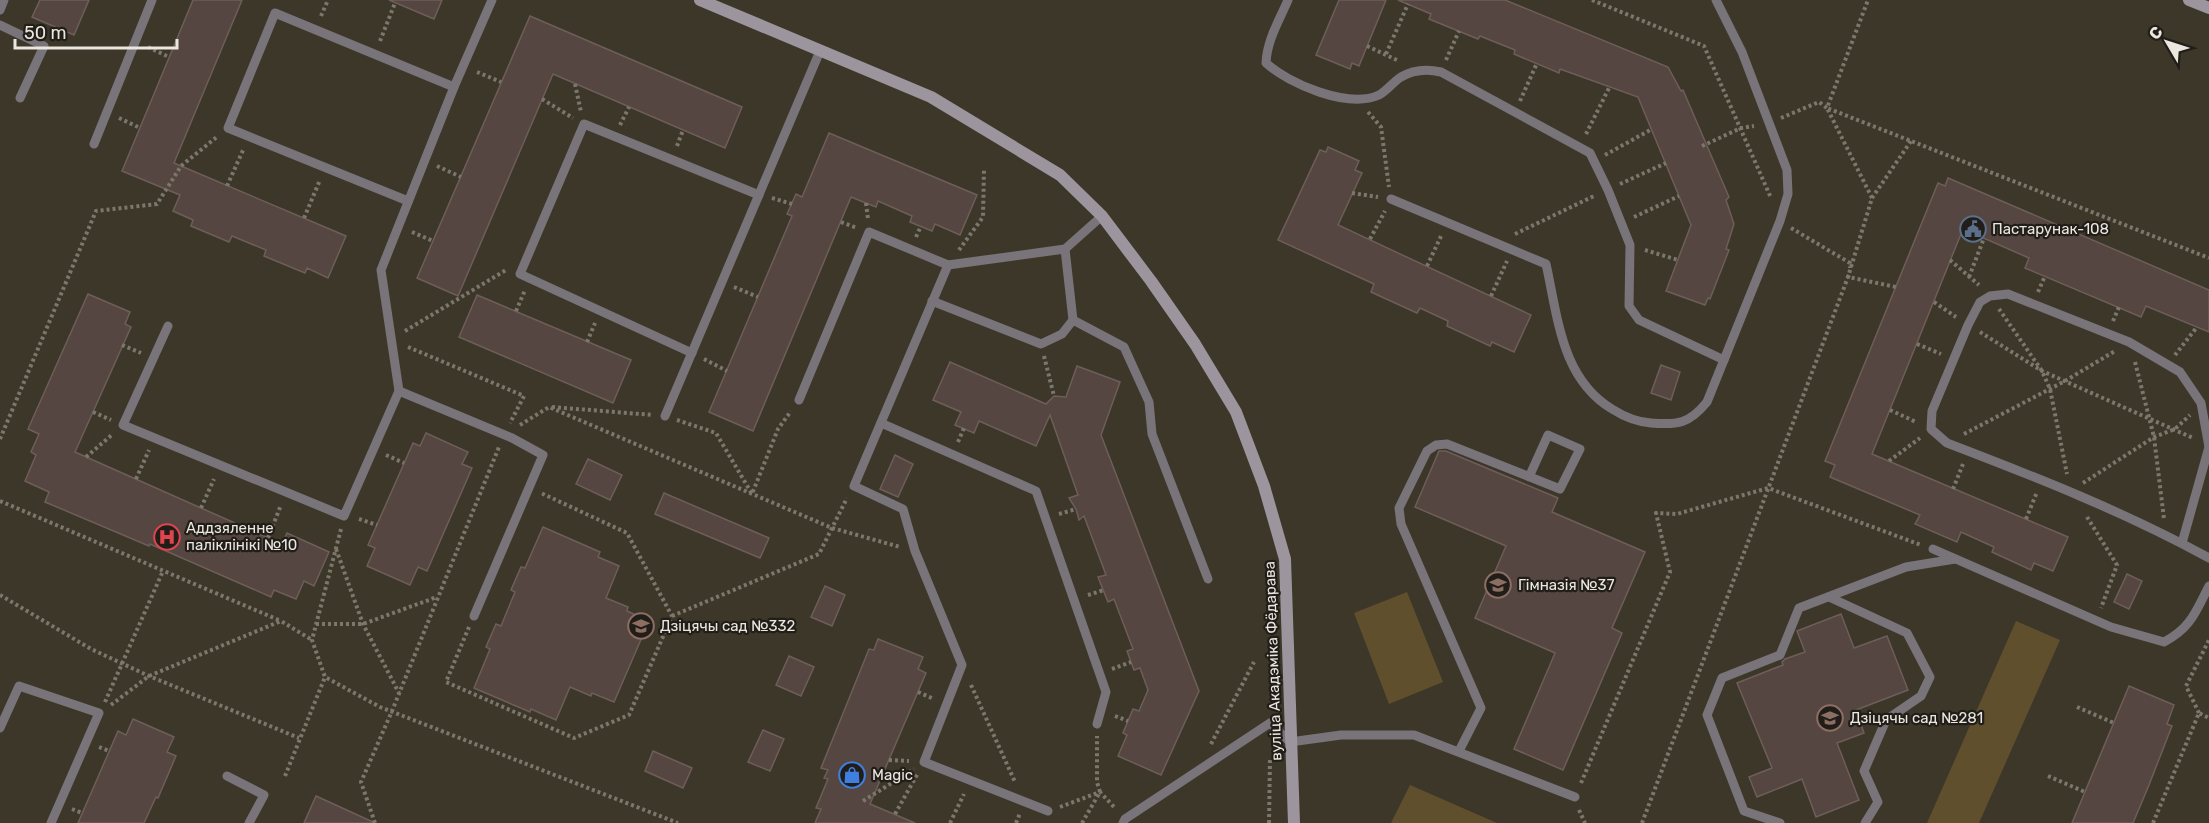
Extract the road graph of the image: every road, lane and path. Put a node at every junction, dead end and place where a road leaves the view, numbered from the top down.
1 (4, 0) edge
2 (152, 0) edge
3 (492, 0) edge
4 (700, 0) edge
5 (1288, 0) edge
6 (1592, 0) edge
7 (1716, 0) edge
8 (1868, 0) edge
9 (2189, 0) edge
10 (395, 3) dead end
11 (1408, 4) dead end
12 (2209, 8) edge
13 (0, 10) edge
14 (0, 26) edge
15 (1459, 31) dead end
16 (136, 42) junction
17 (1367, 46) dead end
18 (820, 51) junction
19 (375, 54) junction
20 (1386, 54) junction
21 (169, 57) dead end
22 (1537, 63) dead end
23 (464, 66) junction
24 (1418, 71) junction
25 (1441, 72) junction
26 (501, 82) dead end
27 (575, 84) dead end
28 (1610, 86) dead end
29 (454, 87) junction
30 (20, 98) dead end
31 (542, 99) dead end
32 (1827, 108) junction
33 (1515, 112) junction
34 (107, 113) junction
35 (1785, 116) dead end
36 (584, 124) junction
37 (1381, 127) dead end
38 (140, 128) dead end
39 (228, 128) junction
40 (1652, 129) dead end
41 (1733, 132) dead end
42 (249, 137) junction
43 (1911, 141) junction
44 (94, 144) dead end
45 (1702, 146) dead end
46 (1580, 147) junction
47 (1594, 160) junction
48 (424, 161) junction
49 (1666, 163) dead end
50 (325, 168) junction
51 (984, 168) dead end
52 (461, 177) dead end
53 (227, 186) dead end
54 (1608, 190) junction
55 (1352, 193) dead end
56 (759, 195) junction
57 (1679, 196) dead end
58 (1872, 198) junction
59 (1391, 199) junction
60 (408, 201) junction
61 (1102, 216) junction
62 (304, 218) dead end
63 (1780, 221) junction
64 (1447, 223) junction
65 (1621, 223) junction
66 (399, 226) junction
67 (1984, 238) dead end
68 (1370, 240) dead end
69 (433, 241) dead end
70 (1495, 244) junction
71 (1630, 245) junction
72 (1065, 249) junction
73 (1512, 250) junction
74 (2209, 258) edge
75 (1678, 260) dead end
76 (1950, 260) dead end
77 (948, 265) junction
78 (1427, 266) dead end
79 (520, 274) junction
80 (1848, 277) junction
81 (1969, 277) junction
82 (530, 279) junction
83 (722, 282) junction
84 (1896, 287) dead end
85 (1491, 296) dead end
86 (1990, 296) junction
87 (758, 297) dead end
88 (932, 301) junction
89 (1934, 302) dead end
90 (516, 311) dead end
91 (1073, 320) junction
92 (1968, 325) junction
93 (168, 326) dead end
94 (2197, 327) dead end
95 (391, 340) junction
96 (2130, 342) junction
97 (1041, 344) junction
98 (1917, 344) dead end
99 (692, 353) junction
100 (1724, 360) junction
101 (1953, 360) junction
102 (2168, 365) junction
103 (727, 371) dead end
104 (2042, 371) junction
105 (2065, 381) junction
106 (2050, 389) junction
107 (399, 391) junction
108 (1054, 396) dead end
109 (799, 400) joint
110 (2201, 404) junction
111 (549, 407) junction
112 (1890, 410) dead end
113 (665, 416) junction
114 (2150, 419) junction
115 (881, 423) junction
116 (123, 425) junction
117 (1931, 429) junction
118 (2175, 429) junction
119 (504, 435) junction
120 (2154, 437) junction
121 (155, 438) junction
122 (0, 439) edge
123 (1947, 442) junction
124 (2209, 447) edge
125 (1969, 451) junction
126 (86, 457) dead end
127 (1889, 461) dead end
128 (220, 465) junction
129 (1529, 477) junction
130 (136, 479) dead end
131 (2043, 480) junction
132 (854, 486) junction
133 (529, 488) junction
134 (1768, 488) junction
135 (1953, 489) dead end
136 (2071, 491) junction
137 (287, 492) junction
138 (752, 494) junction
139 (0, 501) edge
140 (201, 508) dead end
141 (344, 516) junction
142 (2026, 519) dead end
143 (832, 528) junction
144 (2166, 536) junction
145 (268, 538) dead end
146 (2182, 543) junction
147 (336, 548) junction
148 (1932, 549) joint
149 (915, 551) junction
150 (2209, 558) edge
151 (1955, 559) junction
152 (162, 571) junction
153 (1208, 579) dead end
154 (2209, 586) edge
155 (0, 595) edge
156 (437, 597) junction
157 (1829, 597) junction
158 (474, 616) joint
159 (672, 616) junction
160 (2096, 620) junction
161 (281, 621) junction
162 (316, 624) junction
163 (363, 624) junction
164 (312, 640) junction
165 (2209, 640) edge
166 (1254, 662) dead end
167 (123, 664) junction
168 (962, 665) junction
169 (149, 676) junction
170 (326, 677) junction
171 (399, 694) junction
172 (2077, 707) dead end
173 (392, 711) junction
174 (99, 713) junction
175 (2199, 713) junction
176 (2209, 718) edge
177 (2114, 723) dead end
178 (1097, 724) joint
179 (0, 728) edge
180 (299, 738) junction
181 (1290, 742) junction
182 (1459, 751) junction
183 (1270, 759) dead end
184 (889, 760) dead end
185 (924, 762) junction
186 (1196, 772) junction
187 (227, 776) dead end
188 (285, 776) dead end
189 (2048, 776) dead end
190 (971, 781) junction
191 (1100, 792) junction
192 (2085, 792) dead end
193 (1575, 797) joint
194 (863, 801) dead end
195 (1024, 802) junction
196 (1116, 809) dead end
197 (1048, 811) joint
198 (895, 814) dead end
199 (51, 823) edge
200 (249, 823) edge
201 (375, 823) edge
202 (678, 823) edge
203 (950, 823) edge
204 (1082, 823) edge
205 (1123, 823) edge
206 (1269, 823) edge
207 (1294, 823) edge
208 (1642, 823) edge
209 (1780, 823) edge
210 (1865, 823) edge
211 (2153, 823) edge

1 - 13 lane
2 - 16 lane
3 - 23 lane
4 - 18 street, вуліца Акадэміка Фёдарава
5 - 24 lane
6 - 63 path
7 - 63 lane
8 - 32 path
9 - 12 street
10 - 19 path
11 - 20 path
14 - 30 lane
15 - 25 path
16 - 21 path
16 - 34 lane
17 - 20 path
18 - 56 lane
18 - 61 street, вуліца Акадэміка Фёдарава
19 - 29 lane
19 - 39 lane
20 - 24 path
22 - 33 path
23 - 26 path
23 - 29 lane
24 - 25 lane
25 - 33 lane
27 - 36 path
28 - 46 path
29 - 48 lane
31 - 36 path
32 - 35 path
32 - 43 path
32 - 58 path
33 - 46 lane
34 - 38 path
34 - 44 lane
36 - 56 lane
36 - 79 lane
37 - 59 path
39 - 42 lane
39 - 122 path
40 - 47 path
41 - 45 path
42 - 50 lane
42 - 53 path
43 - 58 path
43 - 74 path
46 - 47 lane
47 - 54 lane
48 - 52 path
48 - 60 lane
49 - 54 path
50 - 60 lane
50 - 62 path
51 - 77 path
54 - 65 lane
54 - 70 path
55 - 59 path
56 - 83 lane
57 - 65 path
58 - 80 path
59 - 64 lane
59 - 68 path
60 - 66 lane
61 - 72 lane
61 - 181 street, вуліца Акадэміка Фёдарава
63 - 80 path
63 - 100 lane
64 - 70 lane
64 - 78 path
65 - 71 lane
66 - 69 path
66 - 95 lane
67 - 81 path
70 - 73 lane
71 - 75 path
71 - 100 lane
72 - 77 lane
72 - 91 lane
73 - 85 path
73 - 100 lane
76 - 81 path
77 - 88 lane
77 - 109 lane
79 - 82 lane
79 - 95 path
80 - 84 path
80 - 134 path
81 - 86 path
82 - 90 path
82 - 99 lane
83 - 87 path
83 - 99 lane
86 - 92 lane
86 - 96 lane
86 - 104 path
88 - 97 lane
88 - 115 lane
89 - 92 path
91 - 97 lane
91 - 153 lane
92 - 101 lane
92 - 104 path
93 - 116 lane
94 - 102 path
95 - 107 lane
95 - 119 path
96 - 102 lane
96 - 105 path
96 - 114 path
97 - 108 path
98 - 101 path
99 - 103 path
99 - 113 lane
101 - 117 lane
102 - 110 lane
104 - 105 path
104 - 106 path
105 - 106 path
105 - 114 path
106 - 123 path
106 - 136 path
107 - 119 lane
107 - 141 lane
109 - 138 path
110 - 118 path
110 - 124 lane
111 - 113 path
111 - 119 path
111 - 138 path
112 - 117 path
113 - 138 path
114 - 118 path
114 - 120 path
115 - 132 lane
115 - 178 lane
116 - 121 lane
116 - 126 path
117 - 123 lane
117 - 127 path
118 - 120 path
118 - 124 path
119 - 133 lane
119 - 156 path
120 - 136 path
120 - 144 path
121 - 128 lane
121 - 130 path
123 - 125 lane
124 - 146 lane
125 - 131 lane
125 - 135 path
128 - 137 lane
128 - 140 path
129 - 129 lane
129 - 182 lane
131 - 136 lane
131 - 142 path
132 - 143 path
132 - 149 lane
133 - 158 lane
133 - 159 path
134 - 148 path
134 - 193 path
134 - 208 path
136 - 144 lane
136 - 160 path
137 - 141 lane
137 - 145 path
138 - 143 path
139 - 152 path
141 - 147 path
143 - 149 path
143 - 159 path
144 - 146 lane
146 - 150 lane
147 - 162 path
147 - 163 path
148 - 151 lane
149 - 168 lane
151 - 157 lane
151 - 160 lane
152 - 161 path
152 - 167 path
154 - 160 lane
155 - 167 path
156 - 163 path
156 - 171 path
157 - 209 lane
157 - 210 lane
158 - 159 path
161 - 164 path
161 - 169 path
162 - 163 path
162 - 164 path
163 - 171 path
164 - 170 path
165 - 175 path
166 - 186 path
167 - 169 path
167 - 174 path
168 - 185 lane
168 - 195 path
169 - 174 path
169 - 180 path
170 - 173 path
170 - 180 path
171 - 173 path
172 - 177 path
173 - 201 path
173 - 202 path
174 - 179 lane
174 - 199 lane
175 - 176 path
175 - 211 path
178 - 191 path
180 - 188 path
181 - 182 lane
181 - 186 lane
181 - 207 street, вуліца Акадэміка Фёдарава
182 - 193 lane
183 - 206 path
184 - 185 path
185 - 190 lane
185 - 194 path
185 - 198 path
186 - 205 lane
187 - 200 lane
189 - 192 path
190 - 195 lane
190 - 203 path
191 - 196 path
191 - 197 path
191 - 204 path
195 - 197 lane

